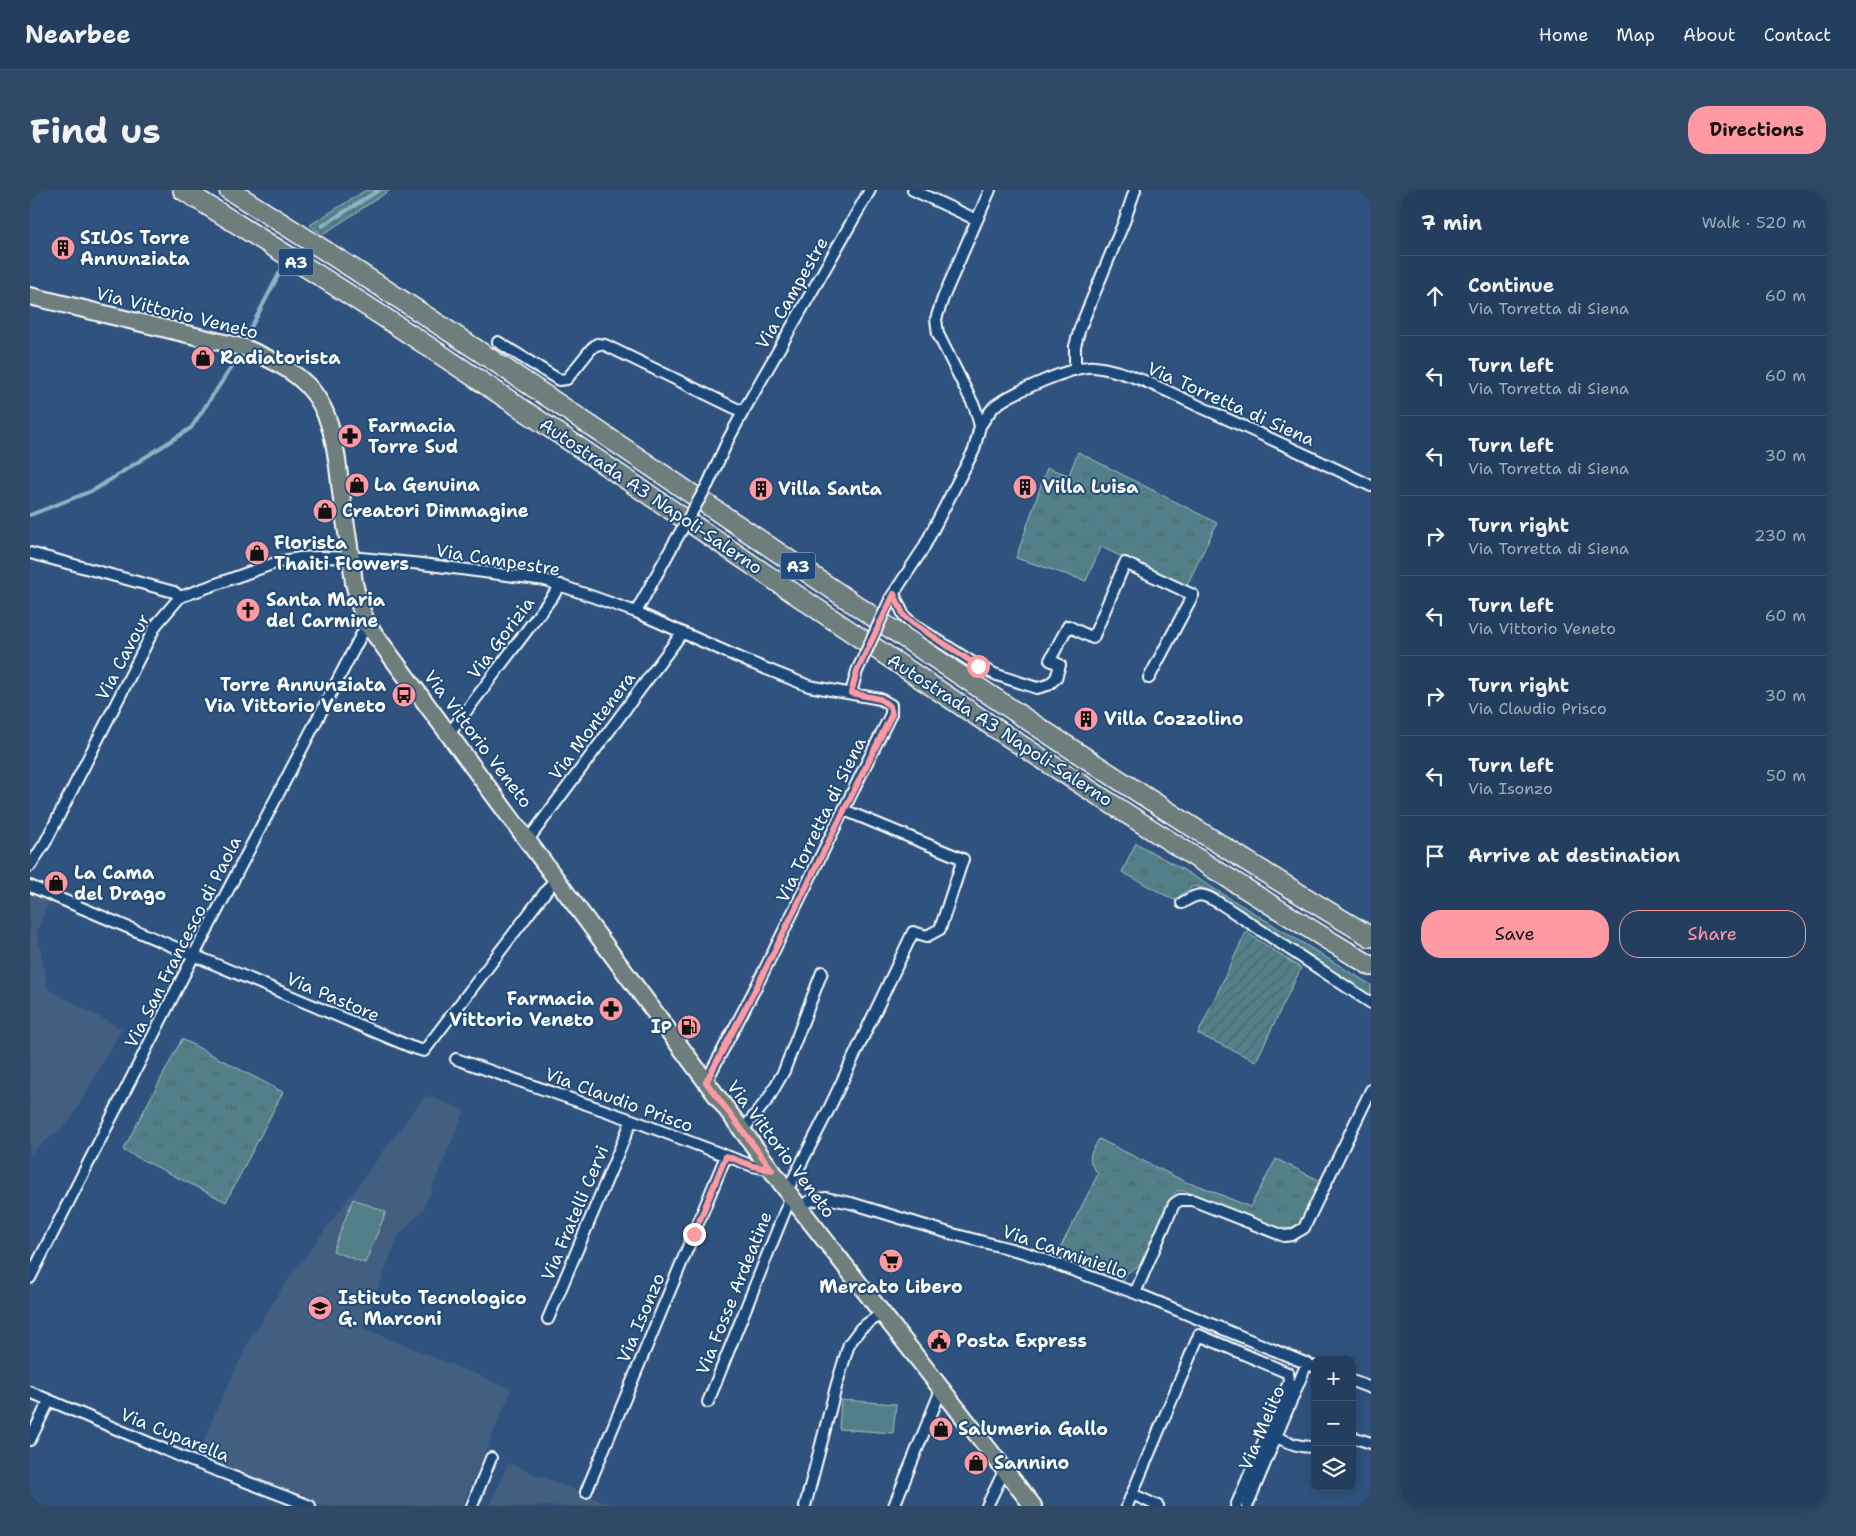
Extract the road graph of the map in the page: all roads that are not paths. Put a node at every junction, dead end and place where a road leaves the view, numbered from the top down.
1 (182, 190) edge
2 (229, 190) edge
3 (870, 190) edge
4 (913, 190) edge
5 (990, 190) edge
6 (1135, 190) edge
7 (977, 220) junction
8 (30, 296) edge
9 (498, 342) dead end
10 (1074, 370) junction
11 (743, 412) junction
12 (980, 426) junction
13 (1371, 486) edge
14 (30, 553) edge
15 (351, 559) junction
16 (561, 585) junction
17 (180, 597) junction
18 (891, 598) junction
19 (636, 612) junction
20 (367, 624) junction
21 (682, 633) junction
22 (1149, 678) dead end
23 (851, 693) junction
24 (449, 734) junction
25 (844, 810) junction
26 (528, 840) junction
27 (31, 865) edge
28 (556, 878) junction
29 (30, 886) edge
30 (1182, 904) dead end
31 (1371, 937) edge
32 (193, 957) junction
33 (1371, 966) edge
34 (822, 972) dead end
35 (1371, 1003) edge
36 (456, 1059) dead end
37 (706, 1082) junction
38 (1371, 1090) edge
39 (632, 1120) junction
40 (742, 1131) junction
41 (726, 1156) junction
42 (772, 1170) junction
43 (792, 1198) junction
44 (30, 1278) edge
45 (1135, 1293) junction
46 (881, 1314) junction
47 (548, 1319) dead end
48 (1311, 1365) edge
49 (1356, 1382) edge
50 (1371, 1388) edge
51 (941, 1390) junction
52 (30, 1392) edge
53 (49, 1401) junction
54 (708, 1402) dead end
55 (1276, 1437) junction
56 (1356, 1438) edge
57 (30, 1440) edge
58 (1371, 1443) edge
59 (1311, 1448) edge
60 (491, 1458) dead end
61 (1005, 1469) junction
62 (586, 1492) dead end
63 (1132, 1494) junction
64 (1029, 1504) edge
65 (310, 1505) edge
66 (472, 1506) edge
67 (805, 1506) edge
68 (894, 1506) edge
69 (987, 1506) edge
70 (1127, 1506) edge
71 (1158, 1506) edge
72 (1236, 1506) edge
73 (1248, 1506) edge

1 - 33 highway, Autostrada A3 Napoli-Salerno / A3
2 - 31 highway, Autostrada A3 Napoli-Salerno / A3
3 - 11 street, Via Campestre
4 - 7 street
5 - 7 street
6 - 10 street
7 - 12 street
8 - 15 main road, Via Vittorio Veneto
9 - 11 street
10 - 12 street, Via Torretta di Siena
10 - 13 street, Via Torretta di Siena
11 - 19 street, Via Campestre, bridge
12 - 18 street, Via Torretta di Siena
14 - 17 street
15 - 16 street, Via Campestre
15 - 17 street, Via Cavour
15 - 20 main road, Via Vittorio Veneto
16 - 19 street, Via Campestre
16 - 24 street, Via Gorizia
17 - 27 street, Via Cavour
18 - 22 street
18 - 23 street, Via Torretta di Siena, bridge
19 - 21 street, Via Campestre
20 - 24 main road, Via Vittorio Veneto
20 - 32 street, Via San Francesco di Paola
21 - 23 street, Via Campestre
21 - 26 street, Via Montenera
23 - 25 street, Via Torretta di Siena
24 - 26 main road, Via Vittorio Veneto
25 - 37 street, Via Torretta di Siena
25 - 43 street, Via Fosse Ardeatine
26 - 28 main road, Via Vittorio Veneto
28 - 32 street, Via Pastore
28 - 37 main road, Via Vittorio Veneto
29 - 32 street, Via Pastore
30 - 35 street
32 - 44 street, Via San Francesco di Paola
34 - 40 street
36 - 39 street, Via Claudio Prisco
37 - 40 main road, Via Vittorio Veneto
38 - 45 street
39 - 41 street, Via Claudio Prisco
39 - 47 street, Via Fratelli Cervi
40 - 42 main road, Via Vittorio Veneto
41 - 42 street, Via Claudio Prisco
41 - 62 street, Via Isonzo
42 - 43 main road, Via Vittorio Veneto
43 - 45 street, Via Carminiello
43 - 46 main road, Via Vittorio Veneto
43 - 54 street, Via Fosse Ardeatine
45 - 48 street, Via Carminiello
46 - 51 main road, Via Vittorio Veneto
46 - 67 street
48 - 55 street, Via Melito
49 - 50 street
51 - 61 main road, Via Vittorio Veneto
51 - 68 street
52 - 53 street, Via Cuparella
53 - 57 street
53 - 65 street, Via Cuparella
55 - 59 street
55 - 73 street, Via Melito
56 - 58 street
60 - 66 street
61 - 64 main road, Via Vittorio Veneto
61 - 69 street
63 - 70 street
63 - 71 street
63 - 72 street

